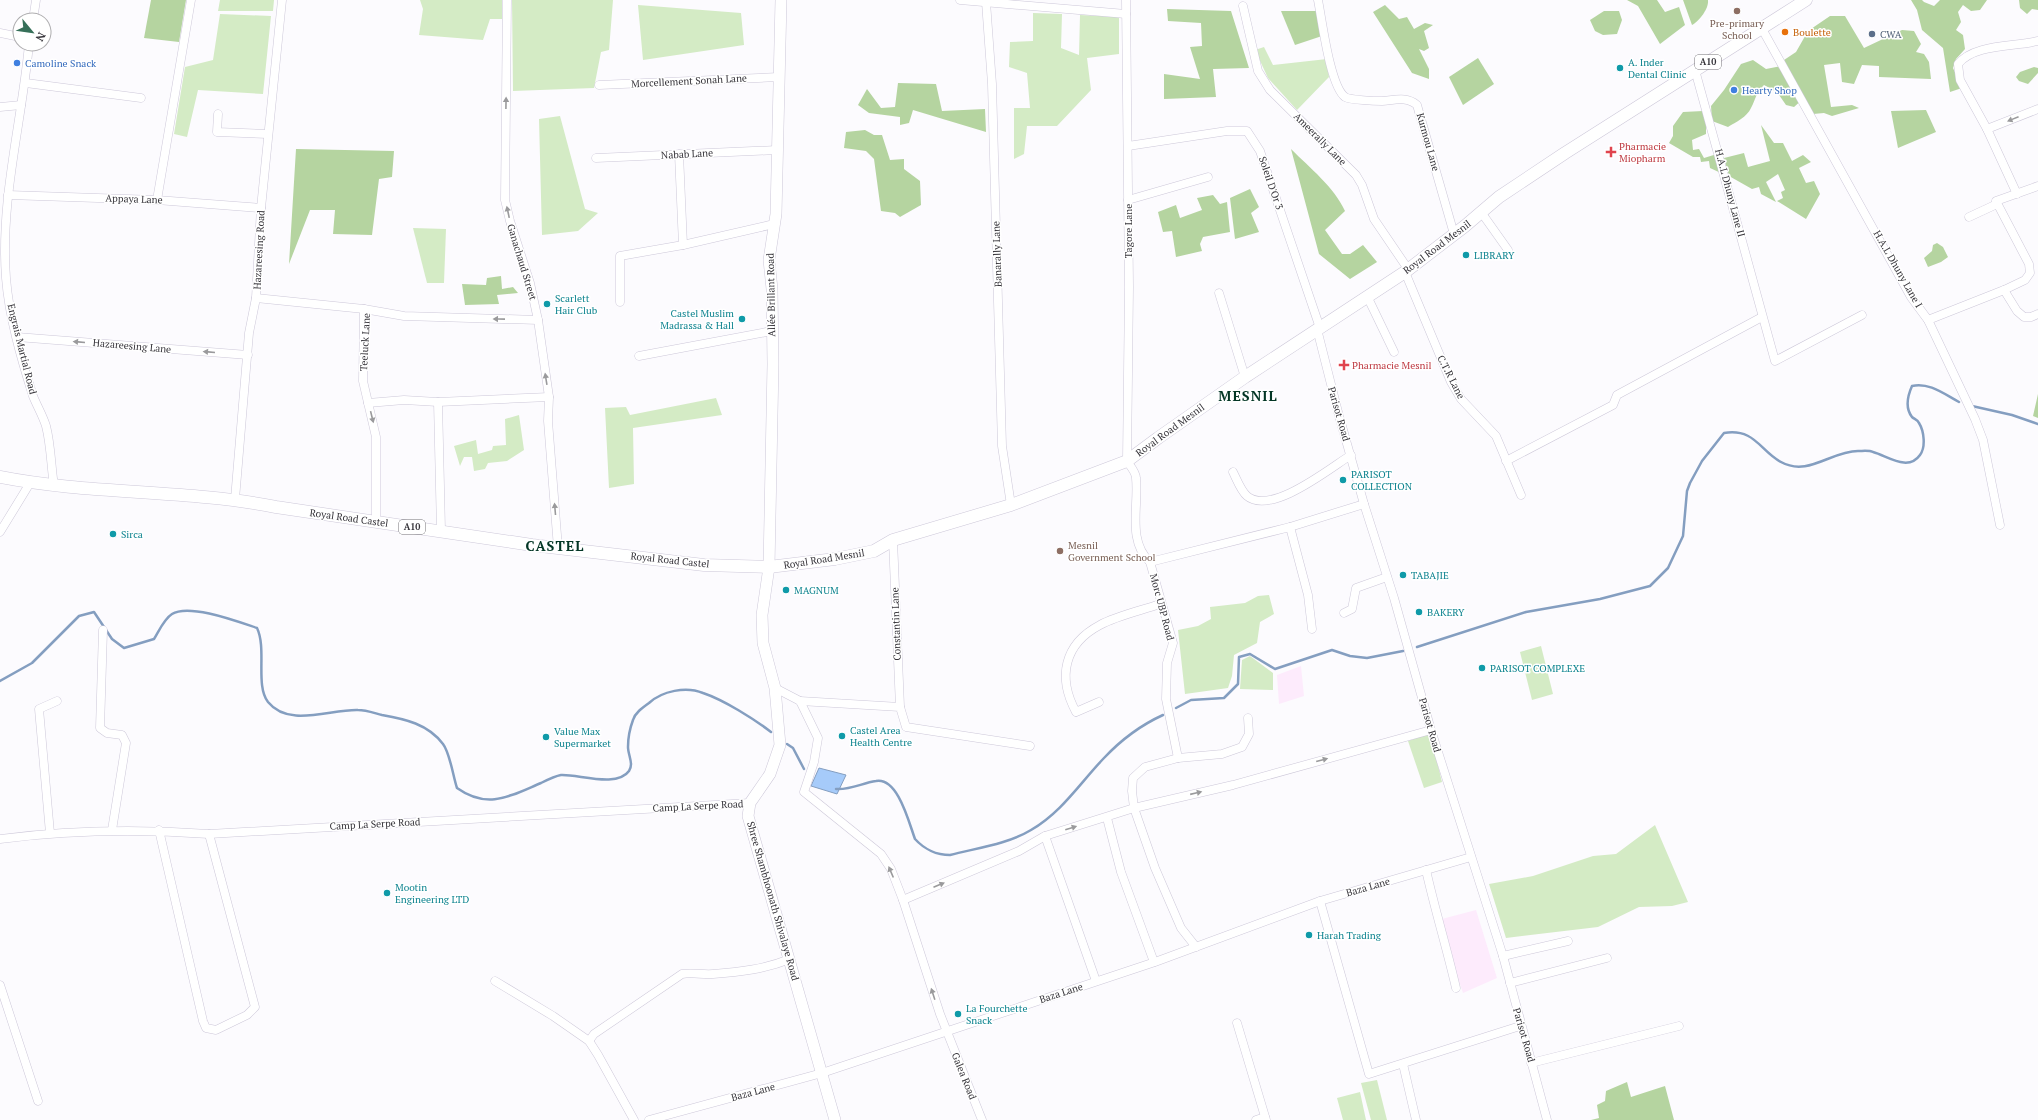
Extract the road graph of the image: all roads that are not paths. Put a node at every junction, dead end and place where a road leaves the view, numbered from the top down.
1 (36, 0) edge
2 (191, 0) edge
3 (282, 0) edge
4 (507, 0) edge
5 (781, 0) edge
6 (960, 0) edge
7 (1126, 0) edge
8 (1318, 0) edge
9 (986, 2) junction
10 (1799, 2) edge
11 (1243, 6) dead end
12 (34, 12) edge
13 (1126, 14) junction
14 (1761, 28) junction
15 (0, 33) edge
16 (12, 35) edge
17 (2038, 41) edge
18 (28, 52) edge
19 (1696, 70) junction
20 (779, 77) junction
21 (26, 83) junction
22 (599, 85) dead end
23 (141, 98) dead end
24 (21, 105) junction
25 (0, 107) edge
26 (2038, 109) edge
27 (218, 114) dead end
28 (1988, 129) junction
29 (268, 134) junction
30 (1128, 146) junction
31 (778, 150) junction
32 (680, 154) junction
33 (596, 158) dead end
34 (1208, 177) dead end
35 (2038, 186) edge
36 (8, 194) junction
37 (2017, 194) junction
38 (157, 200) junction
39 (1128, 200) junction
40 (1997, 204) junction
41 (261, 208) junction
42 (1481, 212) junction
43 (1969, 217) dead end
44 (774, 224) junction
45 (1454, 234) junction
46 (683, 245) junction
47 (1508, 250) dead end
48 (1406, 271) junction
49 (4, 287) edge
50 (2004, 290) junction
51 (1219, 294) dead end
52 (1368, 296) junction
53 (256, 298) junction
54 (620, 302) dead end
55 (364, 309) junction
56 (2038, 314) edge
57 (1862, 315) dead end
58 (1762, 317) junction
59 (538, 320) junction
60 (1928, 320) junction
61 (1319, 329) junction
62 (772, 331) junction
63 (17, 337) junction
64 (1394, 352) dead end
65 (248, 355) junction
66 (639, 356) dead end
67 (1245, 377) junction
68 (549, 397) junction
69 (438, 402) junction
70 (368, 403) junction
71 (1350, 454) junction
72 (1127, 461) junction
73 (1506, 461) junction
74 (1233, 472) dead end
75 (0, 477) edge
76 (30, 483) junction
77 (54, 486) junction
78 (1521, 495) dead end
79 (235, 499) junction
80 (1364, 504) junction
81 (1010, 505) junction
82 (376, 522) junction
83 (2000, 525) dead end
84 (1290, 527) junction
85 (441, 530) junction
86 (0, 532) edge
87 (893, 540) junction
88 (558, 548) junction
89 (1150, 562) junction
90 (769, 567) junction
91 (1387, 577) junction
92 (1160, 604) junction
93 (1344, 613) dead end
94 (1312, 629) dead end
95 (102, 630) dead end
96 (775, 688) junction
97 (57, 701) dead end
98 (800, 701) junction
99 (1099, 702) dead end
100 (900, 707) junction
101 (1248, 718) dead end
102 (1432, 730) junction
103 (1030, 746) dead end
104 (1178, 758) junction
105 (750, 803) junction
106 (1134, 808) junction
107 (1107, 818) junction
108 (112, 830) junction
109 (159, 830) junction
110 (50, 833) junction
111 (209, 834) junction
112 (1045, 836) junction
113 (0, 839) edge
114 (1471, 858) junction
115 (1426, 870) junction
116 (903, 900) junction
117 (1320, 901) junction
118 (1568, 941) dead end
119 (1196, 947) junction
120 (1503, 956) junction
121 (1607, 958) dead end
122 (790, 959) junction
123 (1155, 962) junction
124 (495, 981) dead end
125 (1096, 981) junction
126 (1510, 983) junction
127 (0, 985) edge
128 (1456, 988) dead end
129 (1237, 1023) dead end
130 (1520, 1026) junction
131 (1679, 1026) dead end
132 (946, 1031) junction
133 (589, 1041) junction
134 (1532, 1063) junction
135 (1403, 1064) junction
136 (822, 1073) junction
137 (38, 1101) dead end
138 (1265, 1118) edge
139 (634, 1120) edge
140 (649, 1120) edge
141 (835, 1120) edge
142 (982, 1120) edge
143 (1256, 1120) edge
144 (1416, 1120) edge
145 (1547, 1120) edge

1 - 12 street
2 - 38 street
3 - 29 street, Hazareesing Road
59 -> 4 street, Ganachaud Street
5 - 20 street, Allée Brillant Road
6 - 9 street
7 - 13 street, Tagore Lane
8 - 45 street, Kurmou Lane
9 - 13 street
9 - 81 street, Banarally Lane
10 - 14 main road, A10
11 - 48 street, Ameerally Lane
13 - 30 street, Tagore Lane
14 - 19 main road, A10
14 - 60 street, H.A.L Dhuny Lane I
15 - 16 street
17 - 28 street
18 - 21 street, Engrais Martial Road
19 - 42 main road, Royal Road Mesnil / A10
19 - 58 street, H.A.L Dhuny Lane II
20 - 22 street, Morcellement Sonah Lane
20 - 31 street, Allée Brillant Road
21 - 23 street
21 - 24 street, Engrais Martial Road
24 - 25 street
24 - 36 street, Engrais Martial Road
26 -> 28 street
27 - 29 street
28 - 37 street
29 - 41 street, Hazareesing Road
30 - 39 street, Tagore Lane
30 - 61 street, Soleil D'Or 3
31 - 32 street, Nabab Lane
31 - 44 street, Allée Brillant Road
32 - 33 street, Nabab Lane
32 - 46 street
34 - 39 street
35 - 37 street
36 - 38 street, Appaya Lane
36 - 49 street, Engrais Martial Road
37 - 40 street
38 - 41 street, Appaya Lane
39 - 72 street, Tagore Lane
40 - 43 street
40 - 50 street
41 - 53 street, Hazareesing Road
42 - 45 main road, Royal Road Mesnil / A10
42 - 47 street
44 - 46 street
44 - 62 street, Allée Brillant Road
45 - 48 main road, Royal Road Mesnil / A10
46 - 54 street
48 - 52 main road, Royal Road Mesnil / A10
48 - 73 street, C.T.R Lane
49 - 63 street, Engrais Martial Road
50 - 56 street
50 - 60 street
51 - 67 street
52 - 61 main road, Royal Road Mesnil / A10
52 - 64 street
53 - 55 street
53 - 65 street, Hazareesing Road
59 -> 55 street, Teeluck Lane
55 - 70 street, Teeluck Lane
57 - 58 street, H.A.L Dhuny Lane II
58 - 73 street
68 -> 59 street, Ganachaud Street
60 - 83 street, H.A.L Dhuny Lane I
61 - 67 main road, Royal Road Mesnil / A10
61 - 71 street, Parisot Road
62 - 66 street
62 - 90 street, Allée Brillant Road
65 -> 63 street, Hazareesing Lane
63 - 77 street, Engrais Martial Road
65 - 79 street, Hazareesing Road
67 - 72 main road, Royal Road Mesnil / A10
68 - 69 street
88 -> 68 street, Ganachaud Street
69 - 70 street
69 - 85 street
70 -> 82 street, Teeluck Lane
71 - 74 street
71 - 80 street, Parisot Road
72 - 81 main road, Royal Road Mesnil / A10
72 - 89 street, Morc UBP Road
73 - 78 street, C.T.R Lane
75 - 76 main road, Royal Road Castel / A10
76 - 77 main road, Royal Road Castel / A10
76 - 86 street
77 - 79 main road, Royal Road Castel / A10
79 - 82 main road, Royal Road Castel / A10
80 - 84 street
80 - 91 street, Parisot Road
81 - 87 main road, Royal Road Mesnil / A10
82 - 85 main road, Royal Road Castel / A10
84 - 89 street
84 - 94 street
85 - 88 main road, Royal Road Castel / A10
87 - 90 main road, Royal Road Mesnil / A10
87 - 100 street, Constantin Lane
88 - 90 main road, Royal Road Castel / A10
89 - 92 street, Morc UBP Road
90 - 96 street
91 - 93 street
91 - 102 street, Parisot Road
92 - 99 street
92 - 104 street, Morc UBP Road
95 - 108 street
96 - 98 street
96 - 105 street
97 - 110 street
98 - 100 street
116 -> 98 street, Galea Road
100 - 103 street, Constantin Lane
101 - 104 street
106 -> 102 street
102 - 114 street, Parisot Road
104 - 106 street
105 - 111 street, Camp La Serpe Road
105 - 122 street, Shree Shambhoonath Shivalaye Road
106 - 107 street
106 - 119 street
112 -> 107 street
107 - 123 street
108 - 109 street, Camp La Serpe Road
108 - 110 street, Camp La Serpe Road
109 - 111 street, Camp La Serpe Road
109 - 111 street
110 - 113 street, Camp La Serpe Road
116 -> 112 street
112 - 125 street
114 - 115 street, Baza Lane
114 - 120 street, Parisot Road
115 - 117 street, Baza Lane
115 - 128 street
132 -> 116 street, Galea Road
117 - 119 street, Baza Lane
117 - 135 street
118 - 120 street
119 - 123 street, Baza Lane
120 - 126 street, Parisot Road
121 - 126 street
122 - 133 street
122 - 136 street, Shree Shambhoonath Shivalaye Road
123 - 125 street, Baza Lane
124 - 133 street
125 - 132 street, Baza Lane
126 - 130 street, Parisot Road
127 - 137 street
129 - 138 street
130 - 134 street, Parisot Road
130 - 135 street
131 - 134 street
132 - 136 street, Baza Lane
132 - 142 street, Galea Road
133 - 139 street
134 - 145 street, Parisot Road
135 - 144 street
136 - 140 street, Baza Lane
136 - 141 street, Shree Shambhoonath Shivalaye Road
138 - 143 street

